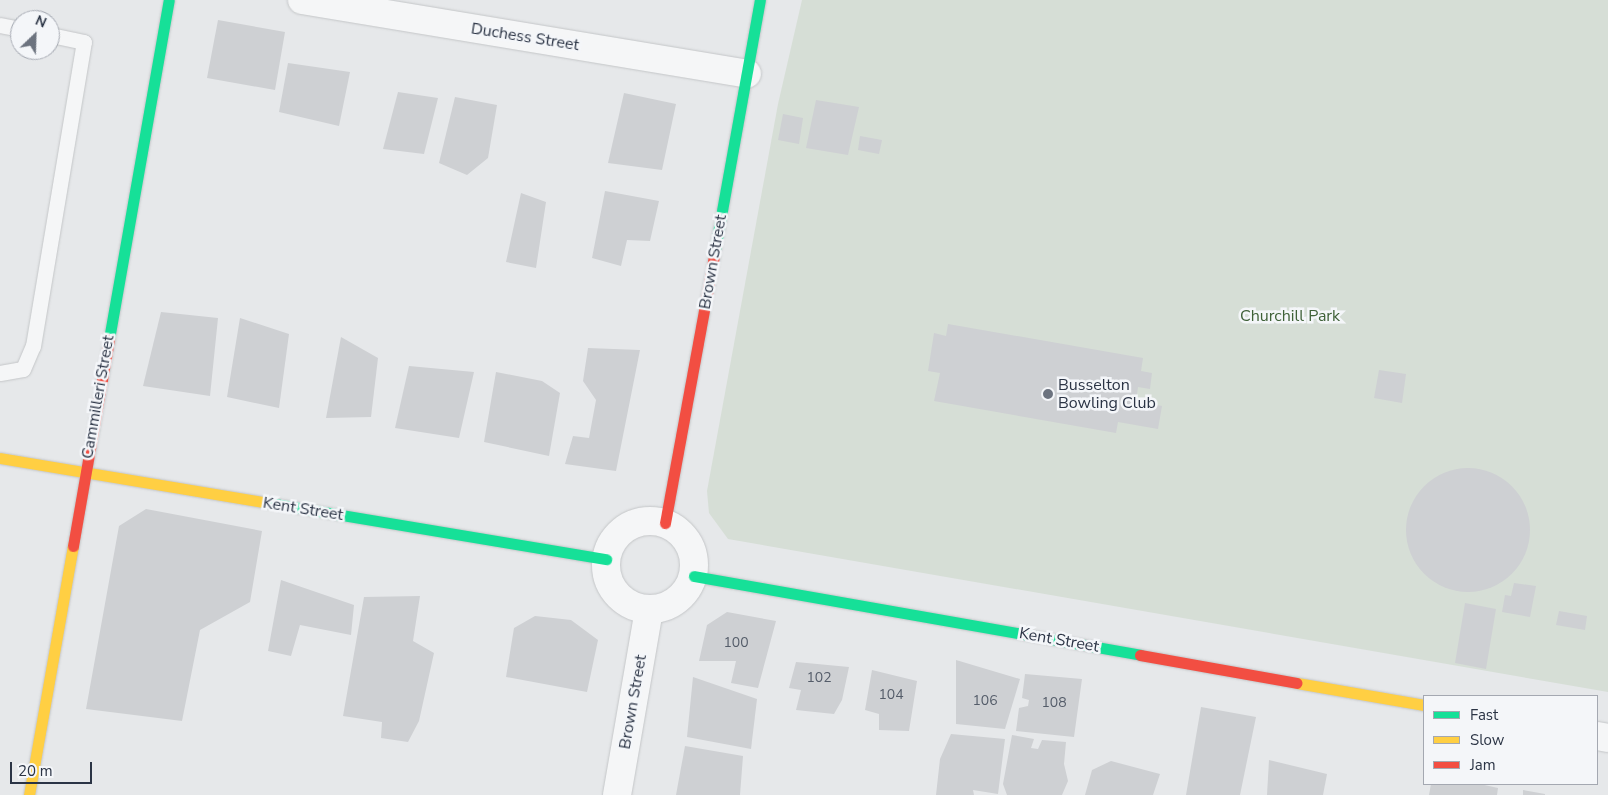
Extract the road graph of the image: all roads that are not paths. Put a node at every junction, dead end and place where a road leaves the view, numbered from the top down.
1 (169, 0) edge
2 (302, 0) edge
3 (760, 0) edge
4 (60, 37) edge
5 (747, 74) junction
6 (0, 373) edge
7 (0, 458) edge
8 (85, 474) junction
9 (665, 523) junction
10 (606, 559) junction
11 (694, 576) junction
12 (649, 610) junction
13 (1423, 705) edge
14 (29, 795) edge
15 (617, 795) edge

1 - 8 street, Cammilleri Street
2 - 5 street, Duchess Street
3 - 5 street, Brown Street
4 - 6 lane
5 - 9 street, Brown Street
7 - 8 street, Kent Street
8 - 10 street, Kent Street
8 - 14 street, Cammilleri Street
9 - 10 street
9 - 11 street
10 - 12 street
11 - 12 street
11 - 13 street, Kent Street
12 - 15 street, Brown Street

